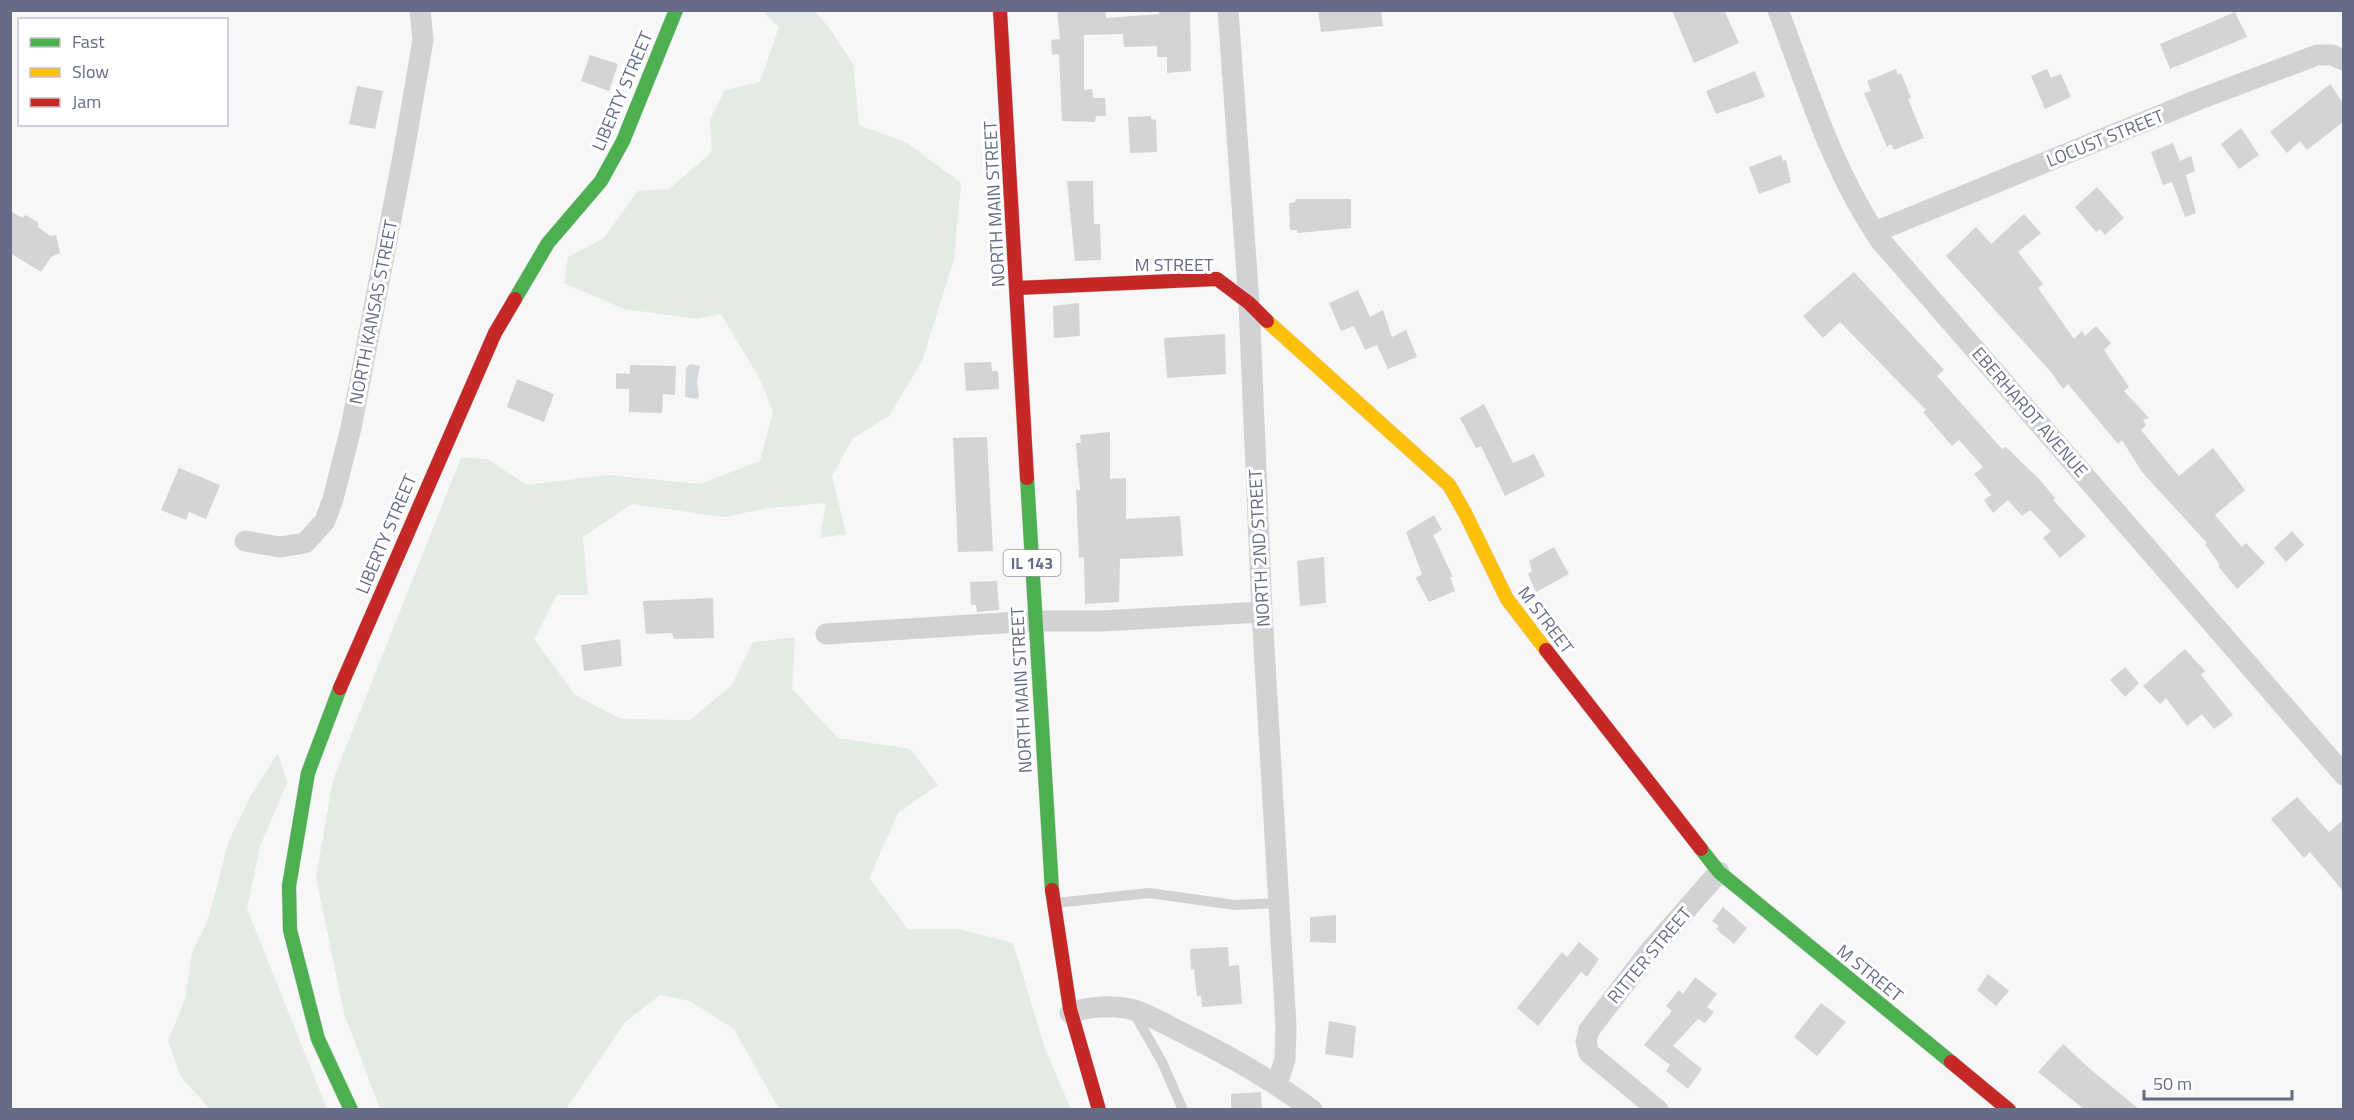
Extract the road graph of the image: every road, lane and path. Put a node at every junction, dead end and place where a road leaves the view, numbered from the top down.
1 (420, 10) edge
2 (676, 10) edge
3 (1000, 10) edge
4 (1228, 10) edge
5 (1778, 10) edge
6 (2341, 58) edge
7 (1875, 232) junction
8 (1017, 288) junction
9 (1249, 303) junction
10 (245, 541) dead end
11 (1262, 612) junction
12 (1035, 621) junction
13 (826, 634) dead end
14 (2343, 775) edge
15 (1719, 872) junction
16 (1053, 903) junction
17 (1278, 903) junction
18 (1132, 1010) junction
19 (1070, 1013) junction
20 (1277, 1084) junction
21 (351, 1110) edge
22 (1099, 1110) edge
23 (1183, 1110) edge
24 (1312, 1110) edge
25 (1658, 1110) edge
26 (2009, 1110) edge

1 - 10 street, NORTH KANSAS STREET
2 - 21 street, LIBERTY STREET
3 - 8 street, NORTH MAIN STREET / IL 143
4 - 9 street, NORTH 2ND STREET
5 - 7 street, EBERHARDT AVENUE
6 - 7 street, LOCUST STREET
7 - 14 street, EBERHARDT AVENUE
8 - 9 street, M STREET
8 - 12 street, NORTH MAIN STREET / IL 143
9 - 11 street, NORTH 2ND STREET
9 - 15 street, M STREET
11 - 12 street
11 - 17 street, NORTH 2ND STREET
12 - 13 street
12 - 16 street, NORTH MAIN STREET / IL 143
15 - 25 street, RITTER STREET
15 - 26 street, M STREET
16 - 17 lane
16 - 19 street, NORTH MAIN STREET / IL 143
17 - 20 street, NORTH 2ND STREET
18 - 19 street
18 - 20 street
18 - 23 lane
19 - 22 street, NORTH MAIN STREET / IL 143
20 - 24 street

